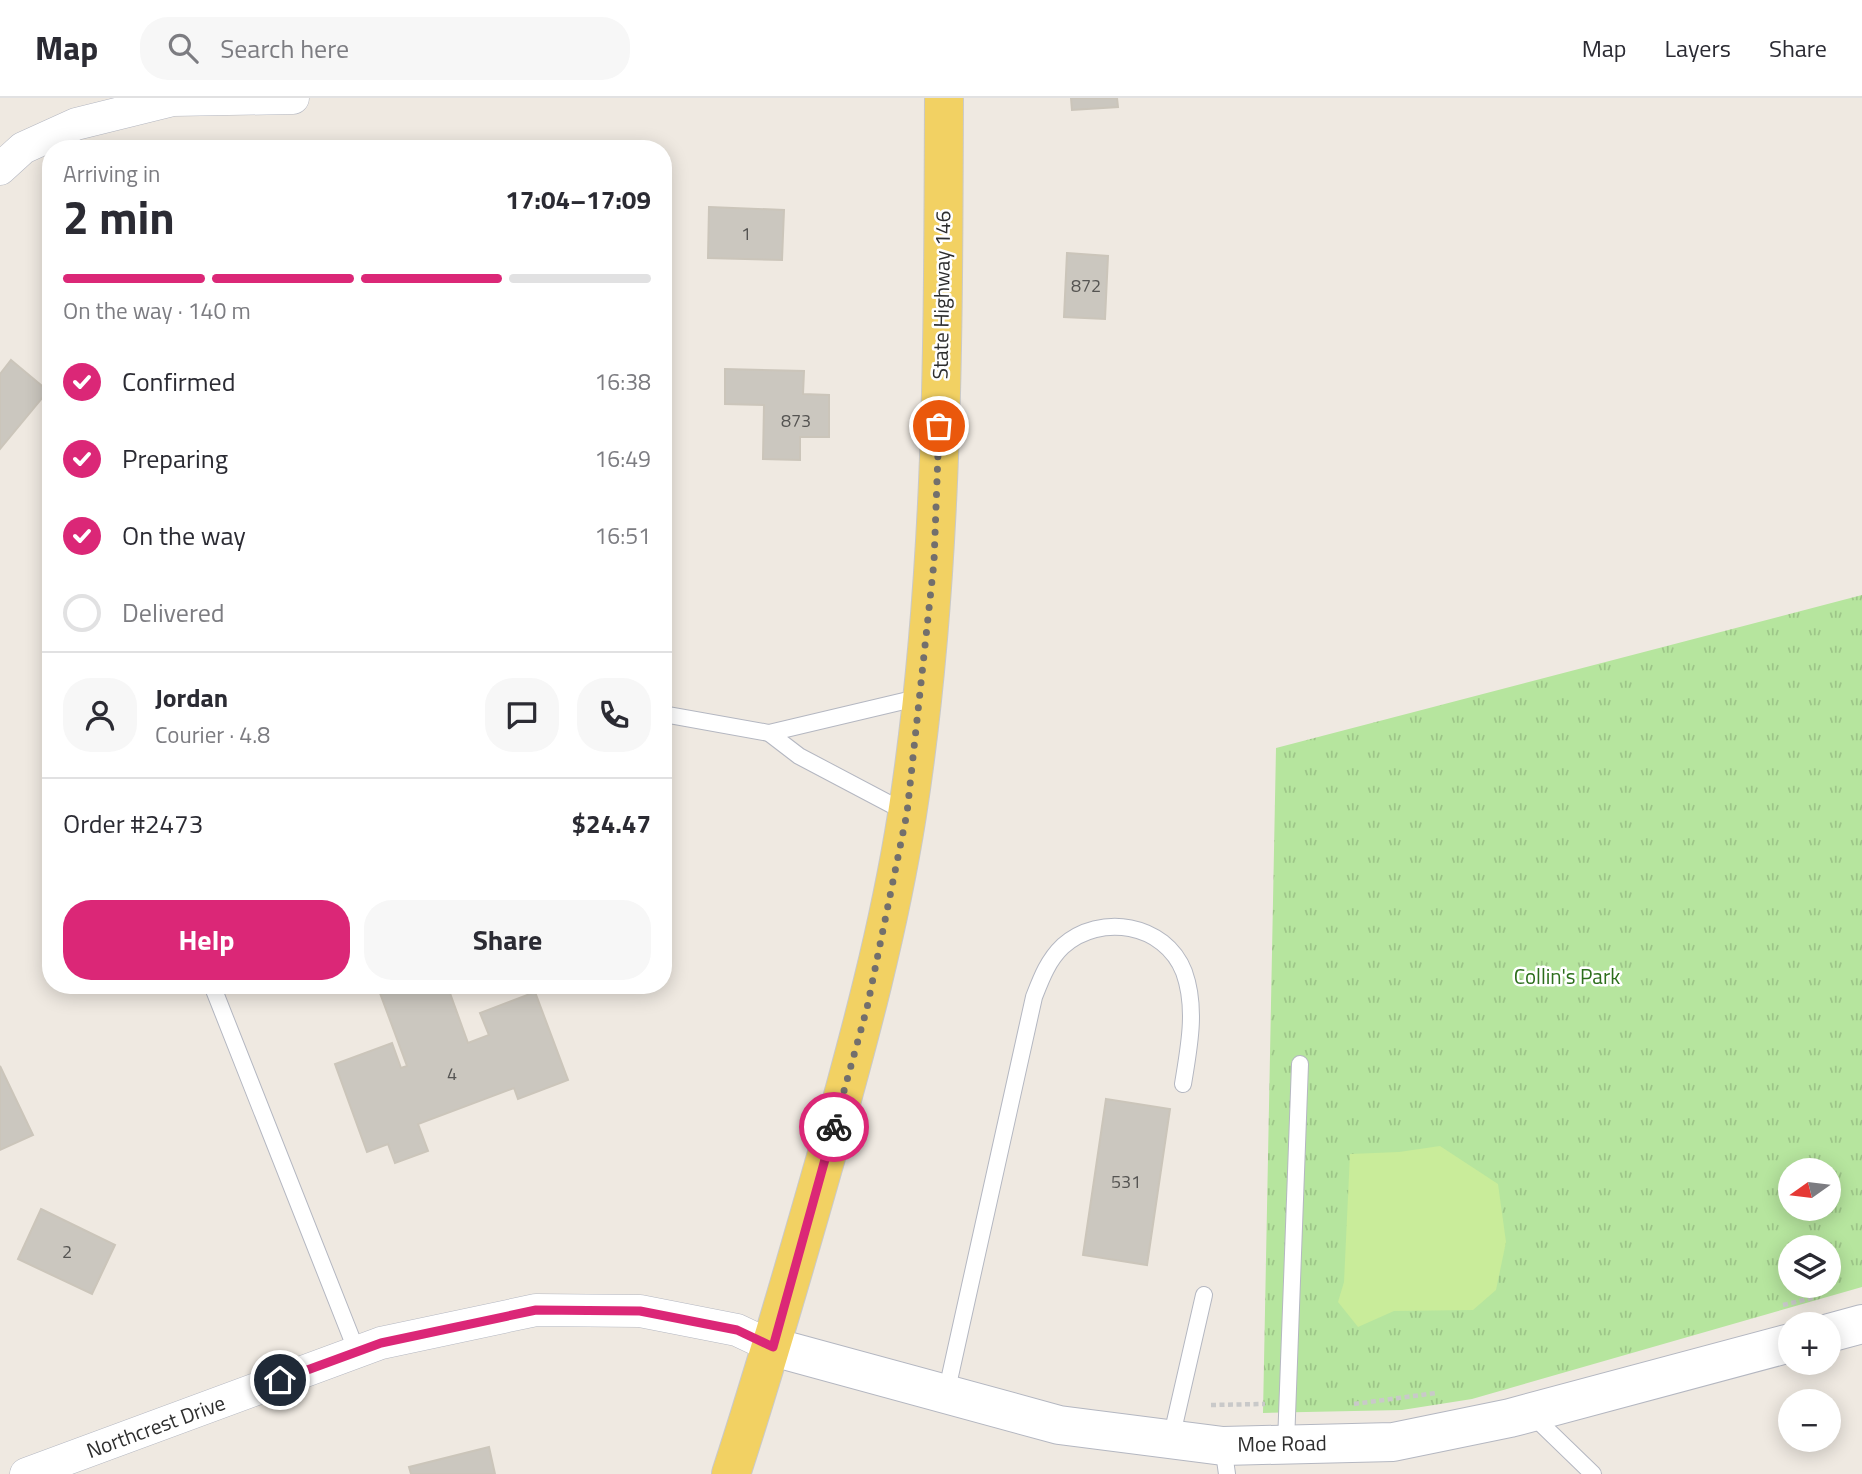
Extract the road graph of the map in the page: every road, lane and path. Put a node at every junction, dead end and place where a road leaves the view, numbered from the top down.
1 (293, 98) edge
2 (944, 98) edge
3 (0, 169) edge
4 (922, 697) junction
5 (672, 716) edge
6 (769, 733) junction
7 (907, 813) junction
8 (216, 994) edge
9 (1300, 1064) dead end
10 (1183, 1084) dead end
11 (1204, 1295) dead end
12 (1811, 1298) edge
13 (1770, 1309) dead end
14 (1862, 1324) edge
15 (1841, 1330) edge
16 (1778, 1346) edge
17 (773, 1347) junction
18 (357, 1352) junction
19 (1439, 1392) dead end
20 (946, 1394) junction
21 (1180, 1402) junction
22 (1289, 1404) junction
23 (1345, 1405) dead end
24 (1529, 1413) junction
25 (1171, 1439) junction
26 (1286, 1443) junction
27 (1225, 1460) edge
28 (26, 1474) edge
29 (730, 1474) edge
30 (1593, 1474) edge

1 - 3 street
2 - 4 main road, State Highway 146
4 - 6 lane
4 - 7 main road, State Highway 146
5 - 6 lane
6 - 7 lane
7 - 17 main road, State Highway 146
8 - 18 lane
9 - 22 lane
10 - 20 lane
11 - 21 lane
12 - 13 path
14 - 15 street
16 - 24 street, Moe Road
17 - 18 street, Northcrest Drive
17 - 20 street, Moe Road
17 - 29 main road, State Highway 146
18 - 28 street, Northcrest Drive
19 - 23 path
20 - 25 street, Moe Road
21 - 22 path
21 - 25 lane
22 - 26 lane
24 - 26 street, Moe Road
24 - 30 lane
25 - 27 street, Moe Road
26 - 27 street, Moe Road

